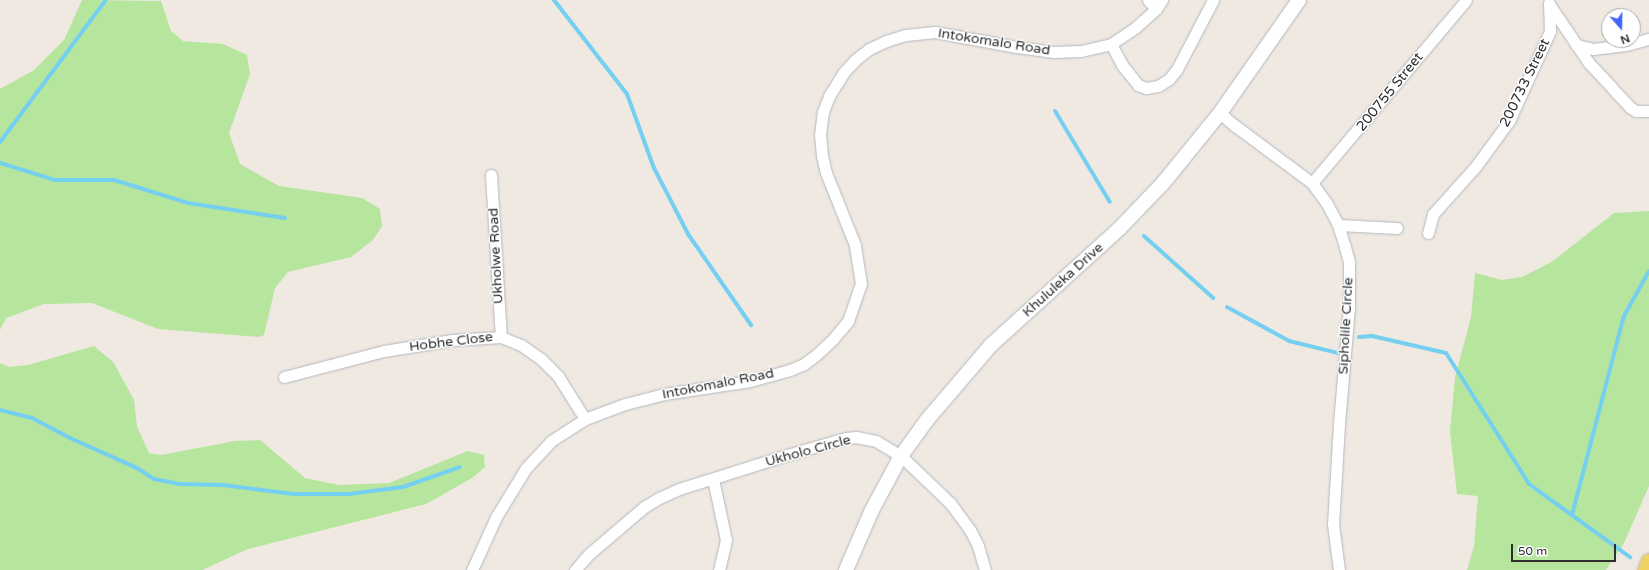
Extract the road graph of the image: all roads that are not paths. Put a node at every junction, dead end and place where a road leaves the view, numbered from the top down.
1 (1148, 0) edge
2 (1213, 0) edge
3 (1299, 0) edge
4 (1466, 0) edge
5 (1548, 2) edge
6 (1159, 5) edge
7 (1649, 39) edge
8 (1111, 44) junction
9 (1576, 45) junction
10 (1649, 111) edge
11 (1220, 113) junction
12 (491, 175) dead end
13 (1312, 184) junction
14 (1338, 225) junction
15 (1397, 228) dead end
16 (1428, 232) dead end
17 (501, 337) junction
18 (284, 377) dead end
19 (585, 419) junction
20 (902, 456) junction
21 (713, 479) junction
22 (1649, 562) edge
23 (472, 570) edge
24 (575, 570) edge
25 (719, 570) edge
26 (846, 570) edge
27 (985, 570) edge
28 (1338, 570) edge
29 (1646, 570) edge

1 - 6 street
2 - 8 street
3 - 11 street, Khululeka Drive
4 - 13 street, 200755 Street
5 - 9 street
5 - 16 street, 200733 Street
6 - 8 street, Intokomalo Road
7 - 9 street
8 - 19 street, Intokomalo Road
9 - 10 street
11 - 13 street, Sipholile Circle
11 - 20 street, Khululeka Drive
12 - 17 street, Ukholwe Road
13 - 14 street, Sipholile Circle
14 - 15 street
14 - 28 street, Sipholile Circle
17 - 18 street, Hobhe Close
17 - 19 street, Hobhe Close
19 - 23 street, Intokomalo Road
20 - 21 street, Ukholo Circle
20 - 26 street, Khululeka Drive
20 - 27 street
21 - 24 street, Ukholo Circle
21 - 25 street
22 - 29 main road

